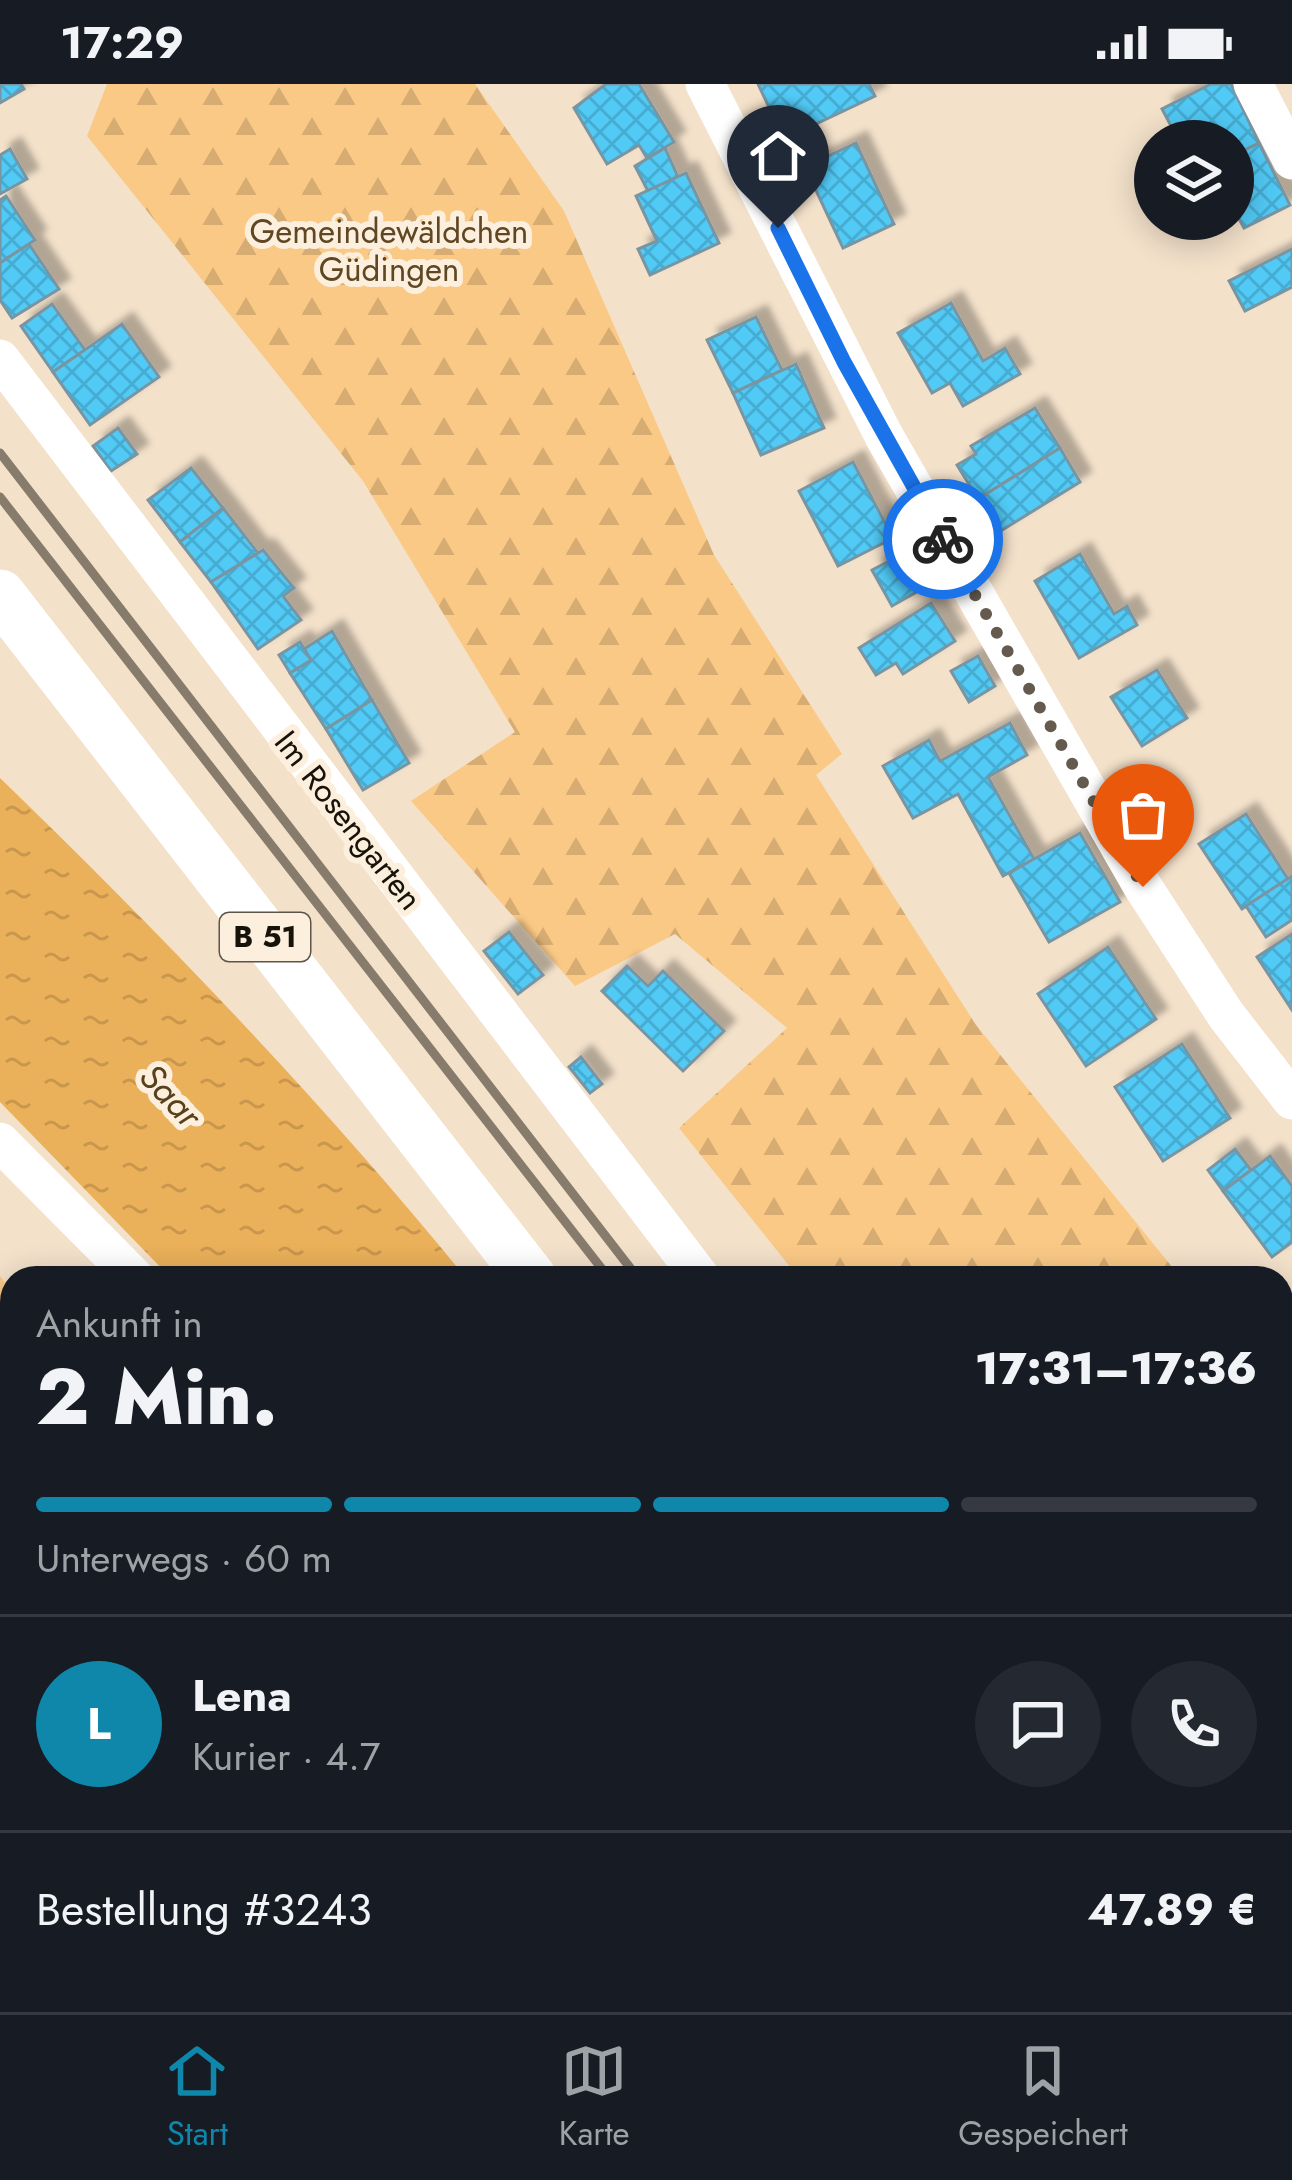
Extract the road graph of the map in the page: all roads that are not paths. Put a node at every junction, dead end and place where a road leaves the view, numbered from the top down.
1 (705, 84) edge
2 (1253, 84) edge
3 (1292, 160) edge
4 (0, 359) edge
5 (0, 595) edge
6 (1292, 1100) edge
7 (0, 1142) edge
8 (122, 1266) edge
9 (522, 1266) edge
10 (692, 1266) edge

1 - 6 street
2 - 3 street
4 - 10 street, Im Rosengarten
5 - 9 main road, B 51
7 - 8 street

